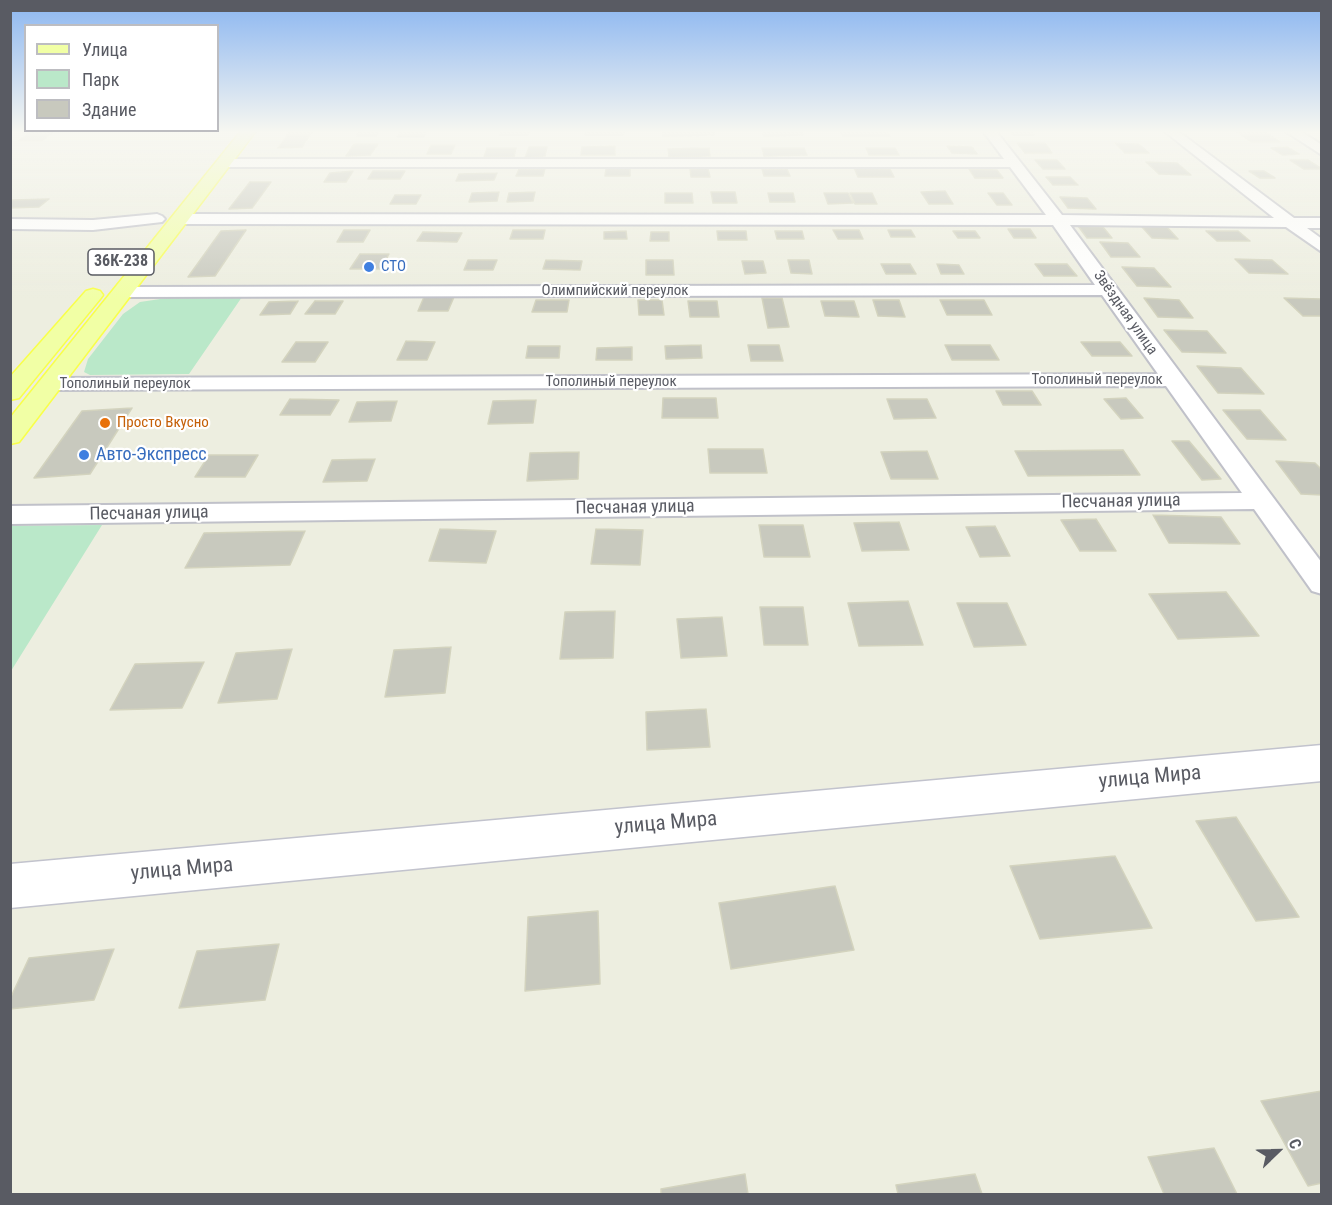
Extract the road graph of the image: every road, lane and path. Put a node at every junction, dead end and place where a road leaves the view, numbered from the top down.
1 (184, 187) edge
2 (205, 187) edge
3 (1030, 187) edge
4 (1244, 187) edge
5 (157, 219) junction
6 (180, 219) junction
7 (1055, 220) junction
8 (1290, 222) junction
9 (1322, 223) edge
10 (10, 224) edge
11 (1322, 247) edge
12 (128, 254) dead end
13 (106, 280) dead end
14 (1107, 290) junction
15 (123, 292) junction
16 (1171, 380) junction
17 (51, 384) junction
18 (10, 393) edge
19 (10, 436) edge
20 (1260, 501) junction
21 (10, 515) edge
22 (1322, 584) edge
23 (1322, 763) edge
24 (10, 886) edge

1 - 5 main road, 36К-238
2 - 6 main road
3 - 7 street, Звёздная улица
4 - 8 street
5 - 10 street
5 - 12 main road, 36К-238
6 - 7 street
6 - 15 main road
7 - 8 street
7 - 14 street, Звёздная улица
8 - 9 street
8 - 11 street
13 - 18 main road, 36К-238
14 - 15 street, Олимпийский переулок
14 - 16 street, Звёздная улица
15 - 17 main road
16 - 17 street, Тополиный переулок
16 - 20 street, Звёздная улица
17 - 19 main road
20 - 21 street, Песчаная улица
20 - 22 street, Звёздная улица
23 - 24 main road, улица Мира

